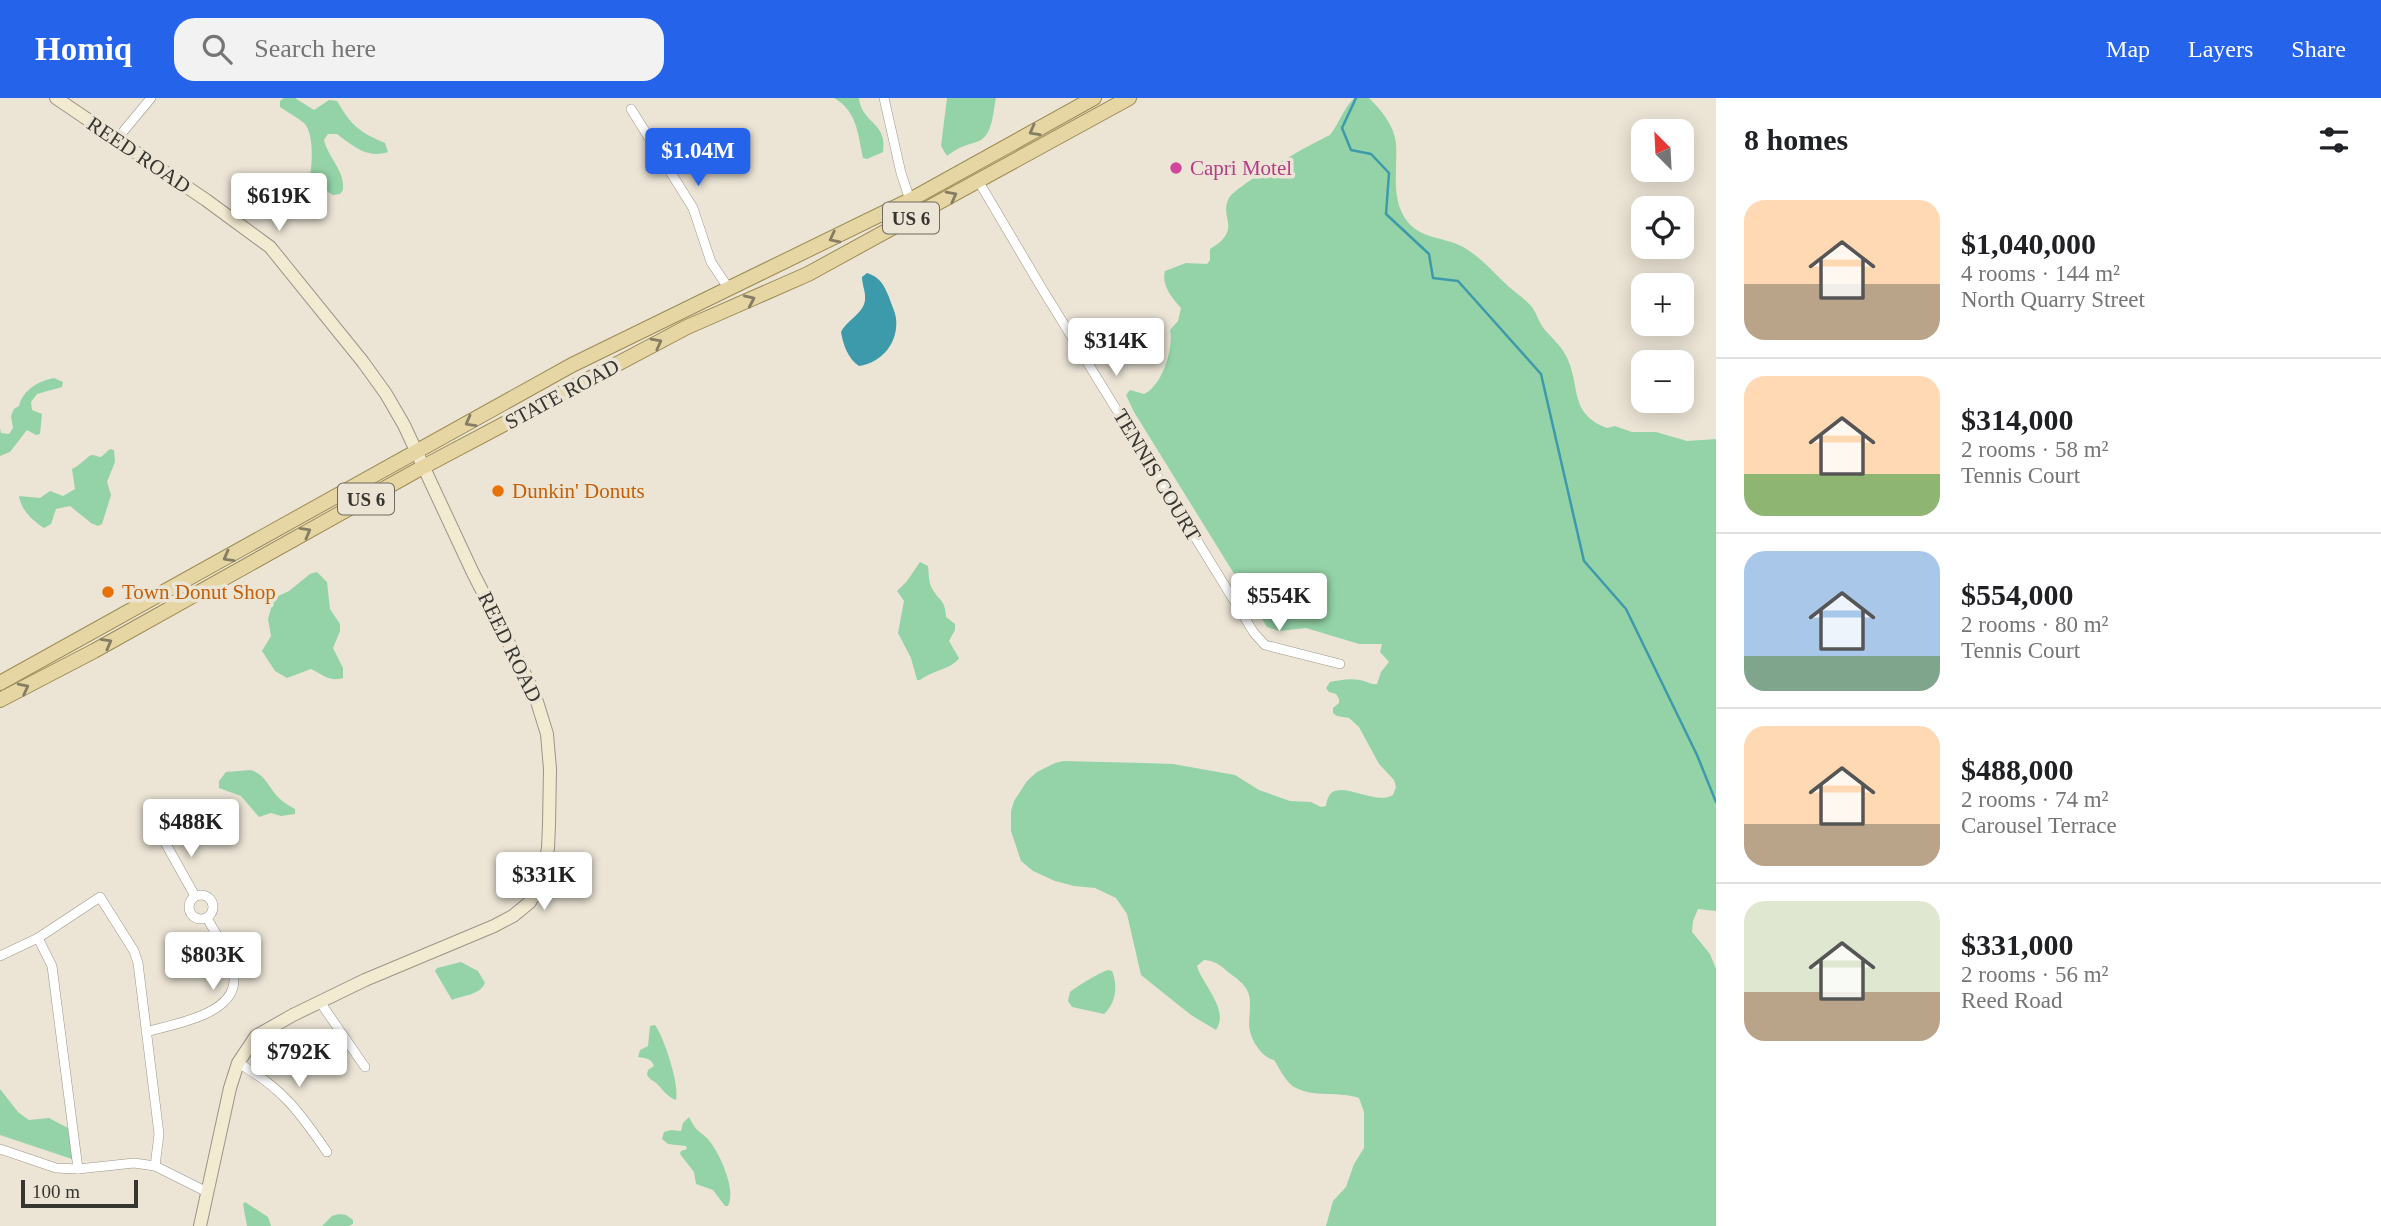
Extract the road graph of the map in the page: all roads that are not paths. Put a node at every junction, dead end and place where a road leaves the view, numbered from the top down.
1 (55, 98) edge
2 (151, 98) edge
3 (884, 98) edge
4 (1094, 98) edge
5 (1129, 98) edge
6 (631, 109) dead end
7 (117, 139) junction
8 (1001, 149) junction
9 (1010, 164) junction
10 (979, 182) junction
11 (910, 200) junction
12 (729, 289) junction
13 (681, 312) junction
14 (687, 327) junction
15 (418, 452) junction
16 (423, 467) junction
17 (1340, 664) dead end
18 (0, 683) edge
19 (0, 700) edge
20 (162, 837) dead end
21 (195, 896) junction
22 (206, 918) junction
23 (38, 938) junction
24 (0, 956) edge
25 (320, 1002) junction
26 (146, 1032) junction
27 (238, 1063) junction
28 (365, 1067) dead end
29 (0, 1149) edge
30 (327, 1152) dead end
31 (155, 1166) junction
32 (78, 1169) junction
33 (207, 1192) junction
34 (200, 1226) edge

1 - 7 street, REED ROAD
2 - 7 street
3 - 11 street
4 -> 8 main road, STATE ROAD / US 6
5 - 9 main road, STATE ROAD / US 6
6 - 12 street
7 - 15 street, REED ROAD
8 - 9 street
8 - 11 main road, STATE ROAD / US 6
9 - 10 main road, STATE ROAD / US 6
14 -> 10 main road, STATE ROAD / US 6
10 - 17 street, TENNIS COURT
11 -> 12 main road, STATE ROAD / US 6
12 - 13 main road, STATE ROAD / US 6
13 - 14 street
13 -> 15 main road, STATE ROAD / US 6
16 -> 14 main road, STATE ROAD / US 6
15 - 16 street, REED ROAD
15 -> 18 main road, STATE ROAD / US 6
19 -> 16 main road, STATE ROAD / US 6
16 - 25 street, REED ROAD
20 - 21 street
21 - 22 street
21 - 22 street
22 - 26 street
23 - 24 street
23 - 26 street
23 - 32 street
25 - 27 street, REED ROAD
25 - 28 street
26 - 31 street
27 - 30 street
27 - 33 street, REED ROAD
29 - 32 street
31 - 32 street
31 - 33 street
33 - 34 street, REED ROAD

